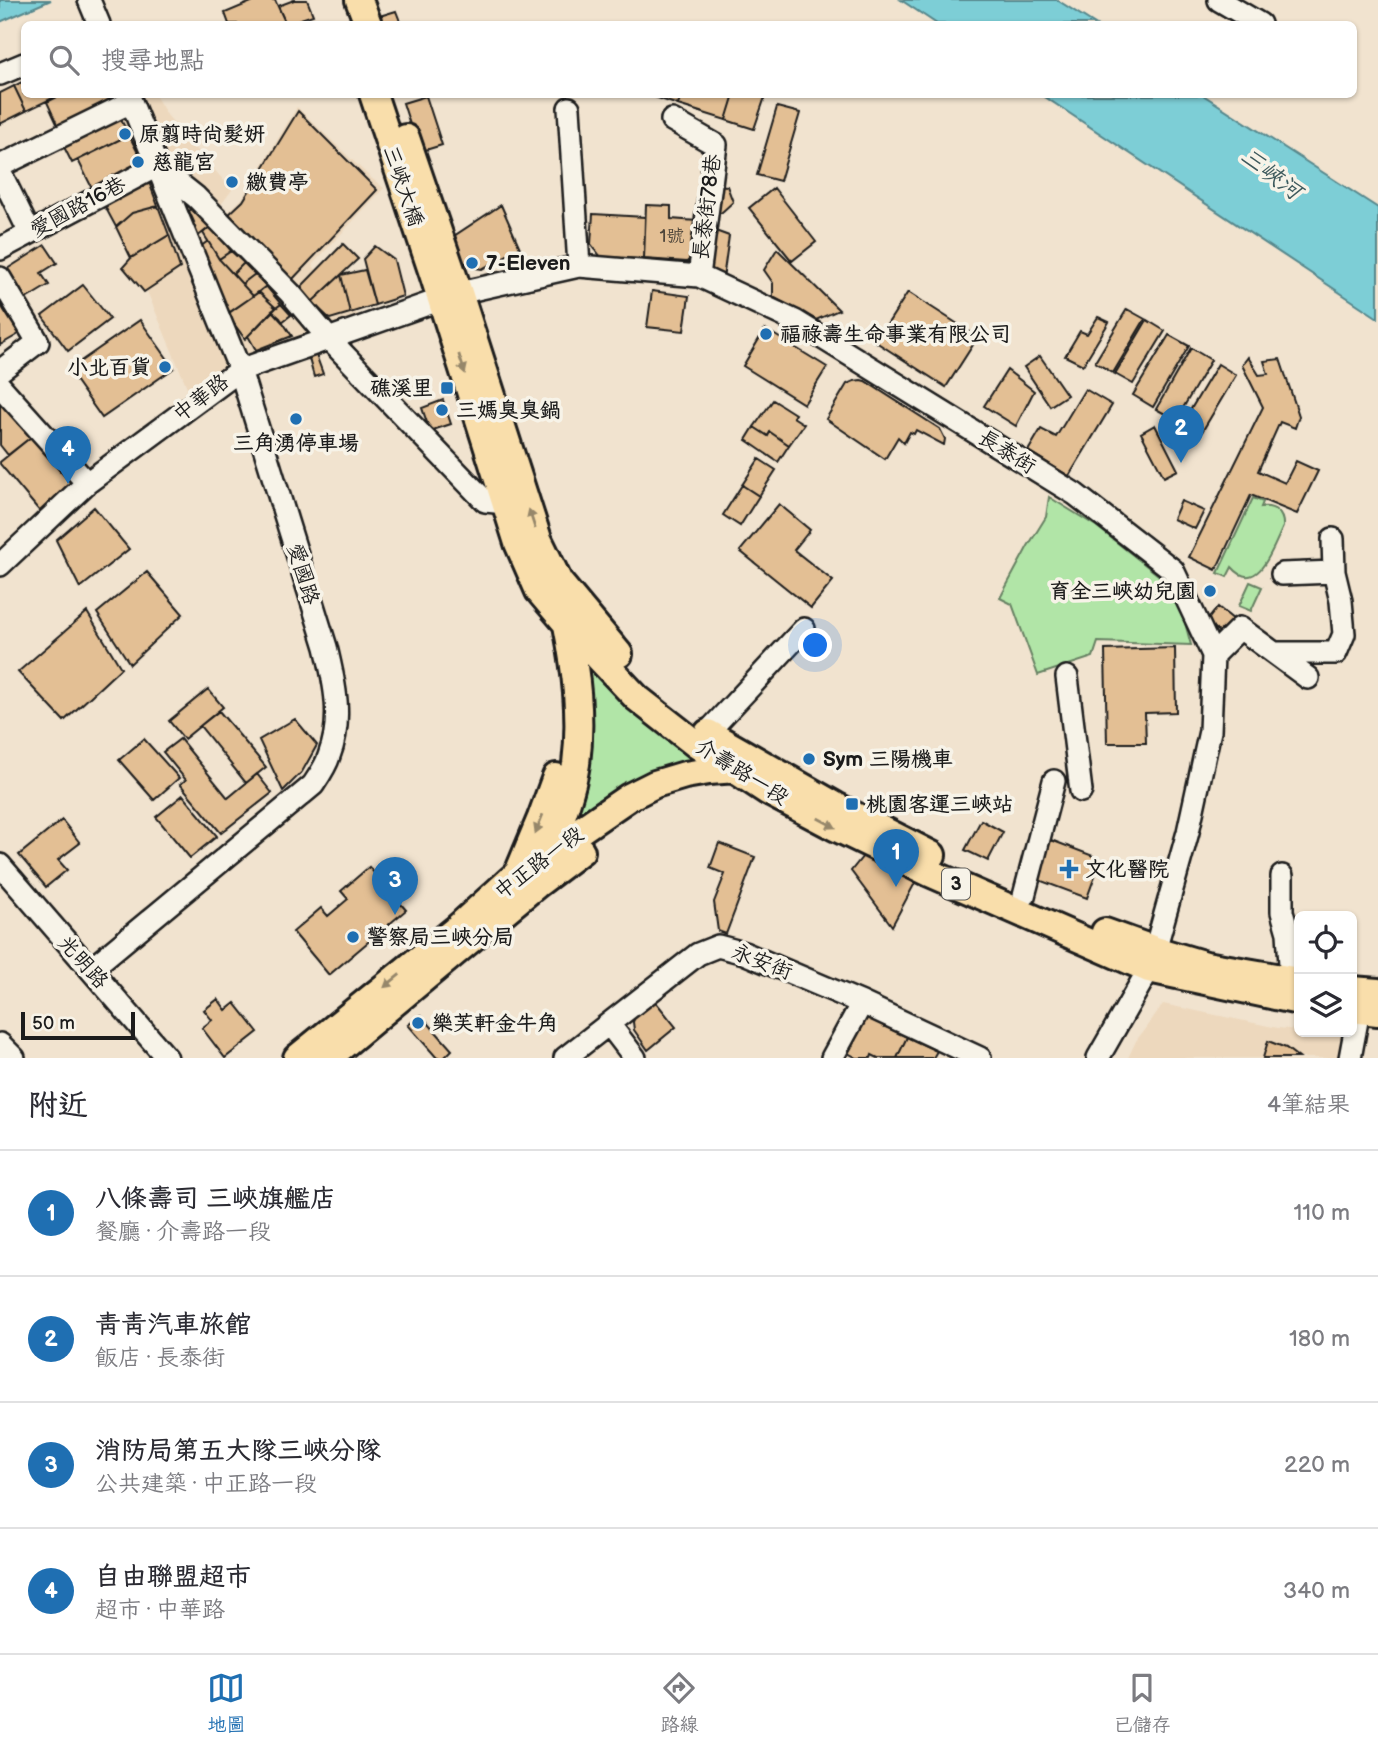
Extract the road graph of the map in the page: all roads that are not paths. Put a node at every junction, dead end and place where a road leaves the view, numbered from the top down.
1 (89, 0) edge
2 (341, 0) edge
3 (359, 0) edge
4 (1219, 0) edge
5 (98, 21) edge
6 (348, 21) edge
7 (367, 21) edge
8 (1255, 21) edge
9 (21, 65) edge
10 (0, 74) edge
11 (129, 98) edge
12 (375, 98) edge
13 (392, 98) edge
14 (569, 108) dead end
15 (673, 120) dead end
16 (157, 166) junction
17 (0, 169) edge
18 (30, 233) junction
19 (0, 249) edge
20 (579, 266) junction
21 (699, 276) junction
22 (0, 278) edge
23 (446, 285) junction
24 (329, 339) junction
25 (240, 370) junction
26 (0, 371) edge
27 (0, 386) edge
28 (87, 483) junction
29 (506, 503) junction
30 (1333, 539) dead end
31 (0, 565) edge
32 (1334, 572) junction
33 (1282, 573) dead end
34 (549, 586) junction
35 (567, 624) junction
36 (804, 629) dead end
37 (1275, 653) junction
38 (1213, 655) junction
39 (1067, 677) dead end
40 (1308, 678) dead end
41 (708, 733) junction
42 (732, 769) junction
43 (1054, 781) dead end
44 (774, 783) junction
45 (1081, 791) dead end
46 (548, 853) junction
47 (0, 865) edge
48 (1282, 876) dead end
49 (527, 879) junction
50 (1024, 896) junction
51 (1152, 960) junction
52 (90, 969) junction
53 (1295, 974) edge
54 (1294, 987) edge
55 (1378, 992) edge
56 (862, 1003) junction
57 (1360, 1005) edge
58 (365, 1016) junction
59 (609, 1024) junction
60 (0, 1044) edge
61 (952, 1052) edge
62 (14, 1058) edge
63 (167, 1058) edge
64 (298, 1058) edge
65 (330, 1058) edge
66 (565, 1058) edge
67 (635, 1058) edge
68 (832, 1058) edge
69 (980, 1058) edge
70 (1098, 1058) edge
71 (1350, 1058) edge

1 - 5 street
2 - 6 main road
3 - 7 main road
4 - 8 street
9 - 10 street
11 - 16 street, 愛國路
11 - 17 street
12 - 23 main road, 三峽大橋
13 - 23 main road, 三峽大橋
14 - 20 street
15 - 21 street, 長泰街78巷
16 - 18 street, 愛國路16巷
16 - 24 street
16 - 25 street, 愛國路
17 - 18 street
18 - 19 street, 愛國路16巷
20 - 21 street, 長泰街
20 - 23 street, 長泰街
21 - 38 street, 長泰街
22 - 26 street
23 - 24 street, 中華路
23 -> 29 main road, 介壽路一段
34 -> 23 main road, 介壽路一段
24 - 25 street, 中華路
24 - 29 street
25 - 28 street, 中華路
25 - 52 street, 愛國路
27 - 28 street
28 - 31 street, 中華路
29 - 34 main road, 介壽路一段
30 - 32 street
32 - 33 street
32 - 37 street
34 - 35 main road
34 - 41 main road, 介壽路一段
34 -> 49 main road
35 - 42 main road, 介壽路一段
35 - 46 main road
36 - 41 street
37 - 38 street
37 - 40 street
38 - 51 street, 長泰街
39 - 45 street
41 - 44 main road, 介壽路一段
42 - 44 main road, 中正路一段 / 3
42 - 46 main road, 中正路一段 / 3
43 - 50 street
44 - 49 main road, 中正路一段 / 3
44 - 50 main road, 介壽路一段 / 3
44 -> 51 main road, 介壽路一段 / 3
46 - 49 main road, 中正路一段 / 3
47 - 52 street, 光明路
48 - 53 street
49 - 58 main road, 中正路一段 / 3
50 - 51 main road, 介壽路一段 / 3
51 - 54 main road, 介壽路一段 / 3
51 - 70 street, 長泰街
52 - 63 street, 光明路
55 - 57 main road
56 - 59 street, 永安街
56 - 61 street, 永安街
56 - 68 street
57 - 71 street
58 - 64 main road, 中正路一段 / 3
58 - 65 main road, 中正路一段 / 3
59 - 66 street, 永安街
59 - 67 street
60 - 62 street
61 - 69 street, 永安街

